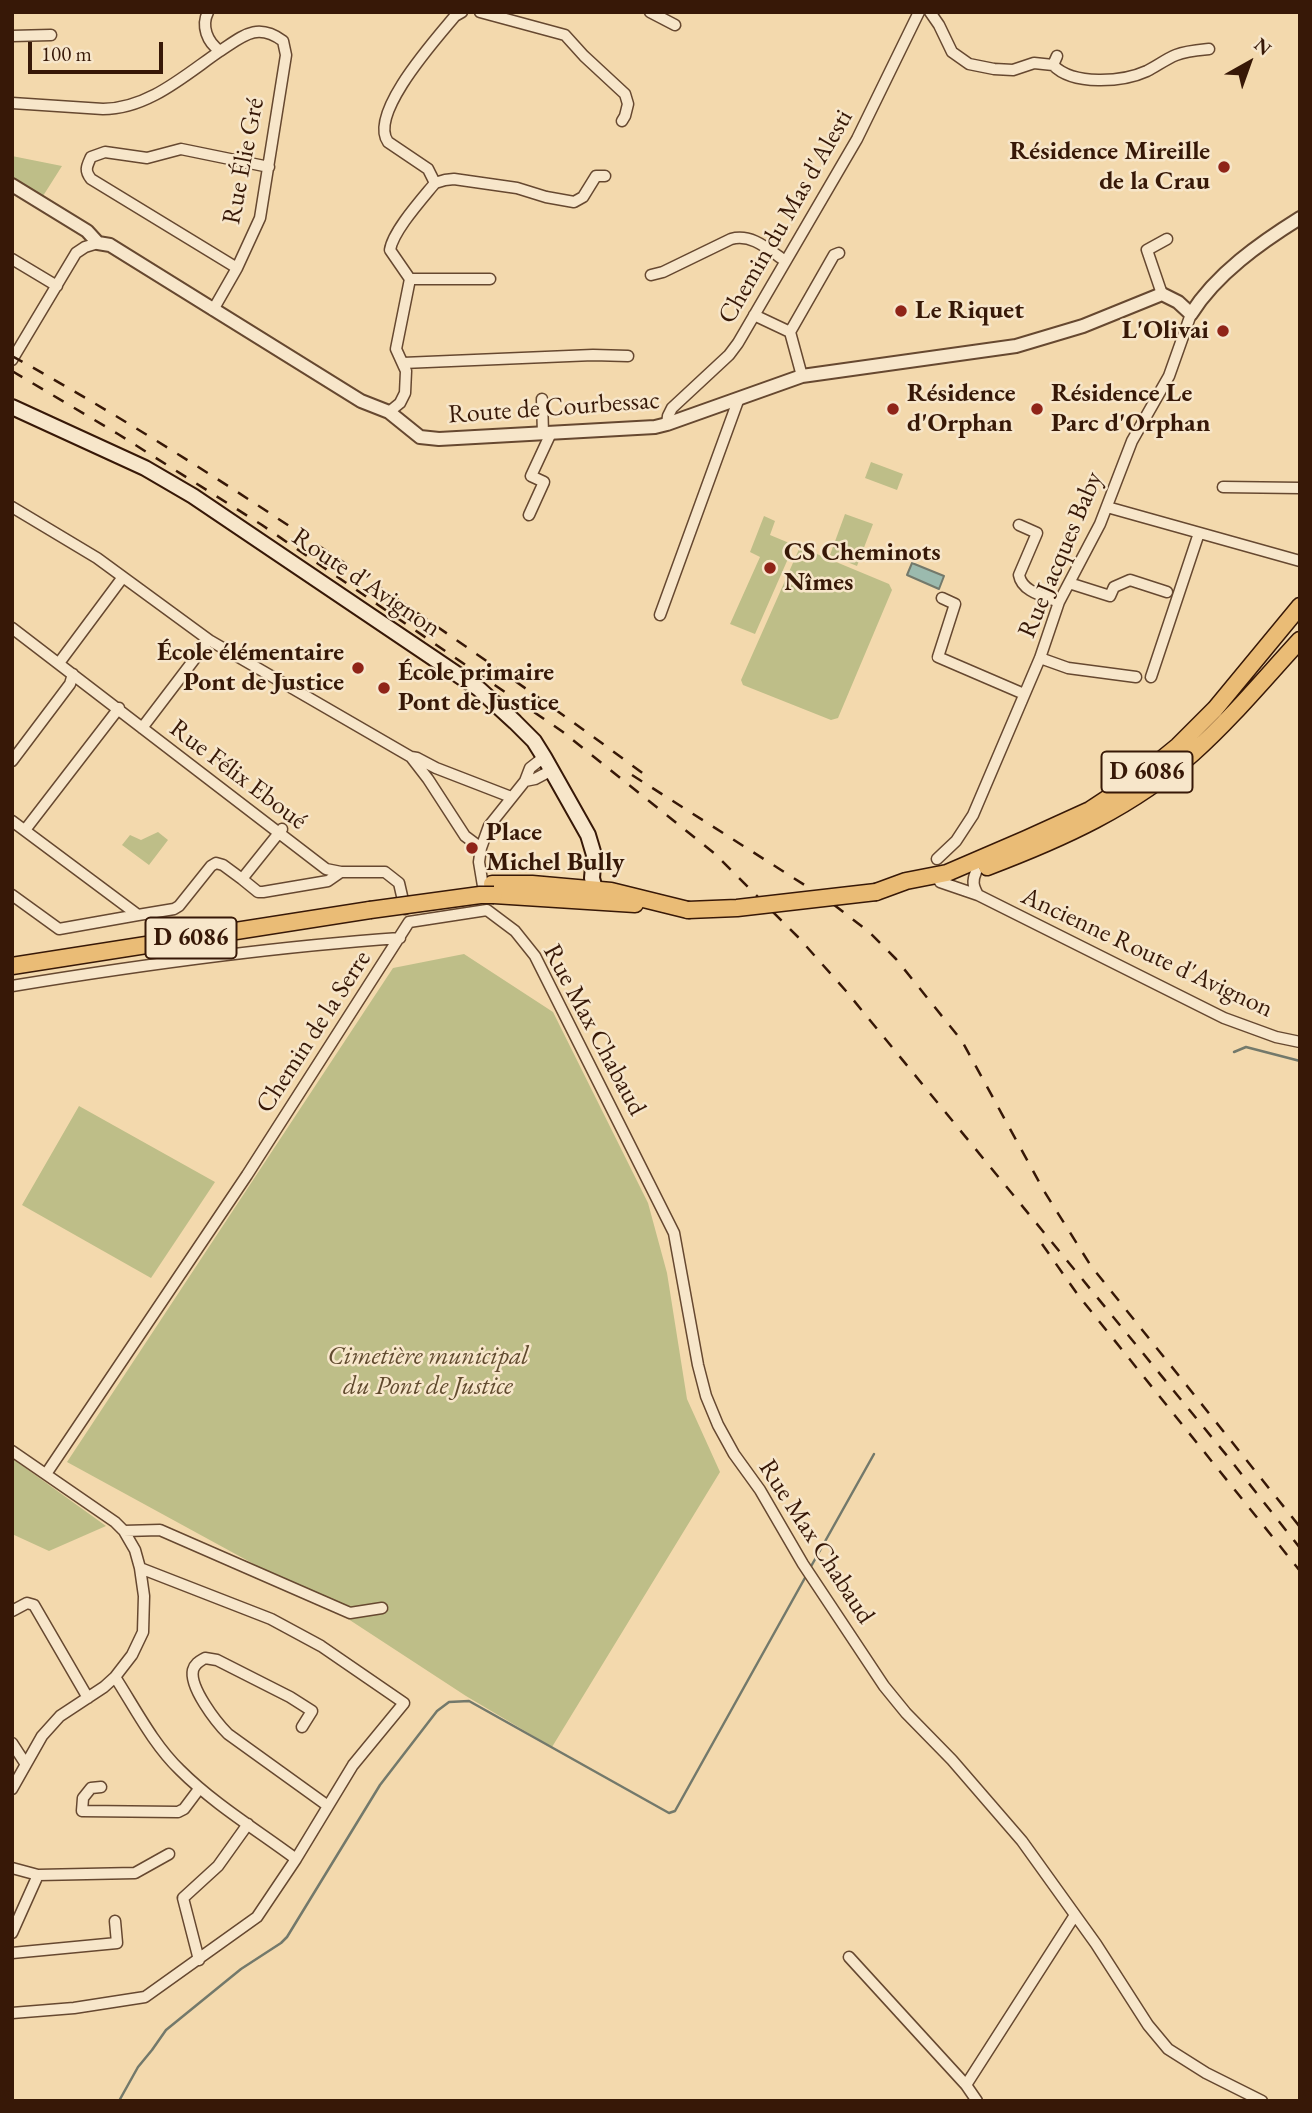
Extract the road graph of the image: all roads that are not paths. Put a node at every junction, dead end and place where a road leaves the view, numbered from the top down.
1 (208, 12) edge
2 (462, 12) edge
3 (480, 12) edge
4 (650, 12) edge
5 (919, 12) edge
6 (930, 12) edge
7 (675, 25) dead end
8 (51, 35) dead end
9 (12, 36) edge
10 (1209, 49) dead end
11 (220, 51) junction
12 (12, 103) edge
13 (621, 121) dead end
14 (269, 167) junction
15 (605, 176) dead end
16 (435, 183) junction
17 (12, 185) edge
18 (1300, 218) edge
19 (1167, 239) dead end
20 (98, 243) junction
21 (839, 253) dead end
22 (12, 259) edge
23 (785, 261) junction
24 (237, 268) junction
25 (651, 275) dead end
26 (410, 279) junction
27 (490, 279) dead end
28 (57, 286) junction
29 (1163, 294) junction
30 (213, 310) junction
31 (754, 314) junction
32 (1191, 314) junction
33 (790, 332) junction
34 (628, 356) dead end
35 (12, 360) edge
36 (403, 363) junction
37 (802, 376) junction
38 (739, 398) junction
39 (542, 399) dead end
40 (12, 407) edge
41 (389, 412) junction
42 (667, 424) junction
43 (547, 434) junction
44 (1223, 487) dead end
45 (1300, 488) edge
46 (12, 507) edge
47 (1107, 507) junction
48 (529, 515) dead end
49 (1019, 525) dead end
50 (1199, 533) junction
51 (1295, 560) edge
52 (1300, 570) edge
53 (124, 577) junction
54 (1069, 583) junction
55 (1167, 592) dead end
56 (942, 598) dead end
57 (1059, 602) junction
58 (1300, 606) edge
59 (660, 615) dead end
60 (12, 628) edge
61 (1300, 639) edge
62 (209, 640) junction
63 (1040, 658) junction
64 (59, 663) junction
65 (73, 674) junction
66 (1136, 677) dead end
67 (1151, 677) dead end
68 (1024, 694) junction
69 (119, 709) junction
70 (142, 728) junction
71 (411, 757) junction
72 (544, 757) junction
73 (12, 761) edge
74 (436, 768) junction
75 (552, 770) junction
76 (428, 779) junction
77 (525, 780) junction
78 (511, 797) junction
79 (12, 821) edge
80 (280, 830) junction
81 (25, 831) junction
82 (481, 848) junction
83 (937, 859) dead end
84 (341, 872) junction
85 (976, 872) junction
86 (242, 879) junction
87 (940, 882) junction
88 (876, 892) junction
89 (12, 895) edge
90 (978, 895) junction
91 (491, 896) junction
92 (599, 896) junction
93 (369, 905) junction
94 (138, 915) junction
95 (408, 922) junction
96 (400, 938) junction
97 (12, 955) edge
98 (12, 966) edge
99 (12, 986) edge
100 (1300, 1042) edge
101 (12, 1451) edge
102 (46, 1474) junction
103 (124, 1531) junction
104 (140, 1568) junction
105 (382, 1608) dead end
106 (12, 1611) edge
107 (115, 1677) junction
108 (88, 1698) junction
109 (302, 1727) dead end
110 (12, 1743) edge
111 (25, 1763) junction
112 (101, 1787) dead end
113 (200, 1788) junction
114 (12, 1789) edge
115 (328, 1806) junction
116 (248, 1824) junction
117 (169, 1854) dead end
118 (296, 1859) junction
119 (12, 1868) edge
120 (38, 1875) junction
121 (1075, 1915) junction
122 (115, 1921) dead end
123 (12, 1933) edge
124 (12, 1953) edge
125 (849, 1957) dead end
126 (199, 1960) junction
127 (12, 2013) edge
128 (966, 2085) junction
129 (977, 2101) edge
130 (1262, 2101) edge

1 - 11 street
2 - 16 street
3 - 13 street
4 - 7 street
5 - 23 street, Chemin du Mas d'Alesti
6 - 10 street
8 - 9 street
11 - 12 street
11 - 14 street, Rue Élie Gré
14 - 24 street, Rue Élie Gré
14 - 24 street
15 - 16 street
16 - 26 street
17 - 20 street, Route de Courbessac
18 - 32 street
19 - 29 street
20 - 28 street
20 - 30 street, Route de Courbessac
21 - 33 street
22 - 28 street
23 - 25 street
23 - 31 street, Chemin du Mas d'Alesti
24 - 30 street, Rue Élie Gré
26 - 27 street
26 - 36 street
28 - 35 street
29 - 32 street
29 - 37 street, Route de Courbessac
30 - 41 street, Route de Courbessac
31 - 33 street
31 - 42 street, Chemin du Mas d'Alesti
32 - 47 street, Rue Jacques Baby
33 - 37 street
34 - 36 street
36 - 41 street
37 - 38 street, Route de Courbessac
38 - 42 street, Route de Courbessac
38 - 59 street
39 - 43 street
40 - 72 main road, Route d'Avignon
41 - 43 street, Route de Courbessac
42 - 43 street, Route de Courbessac
43 - 48 street
44 - 45 street
46 - 53 street
47 - 50 street
47 - 54 street, Rue Jacques Baby
49 - 57 street
50 - 51 street
50 - 67 street
51 - 52 street
53 - 62 street
53 - 64 street
54 - 55 street
54 - 57 street, Rue Jacques Baby
56 - 68 street
57 - 63 street, Rue Jacques Baby
58 - 88 main road, D 6086
60 - 64 street, Rue Félix Eboué
61 - 85 main road, D 6086
62 - 70 street
62 - 71 street
63 - 66 street
63 - 68 street, Rue Jacques Baby
64 - 65 street, Rue Félix Eboué
65 - 69 street, Rue Félix Eboué
65 - 73 street
68 - 83 street, Rue Jacques Baby
69 - 70 street, Rue Félix Eboué
69 - 81 street
70 - 80 street, Rue Félix Eboué
71 - 74 street
71 - 76 street
72 - 75 main road, Route d'Avignon
72 - 77 street
74 - 76 street
74 - 78 street
75 - 77 street
75 - 92 main road, Route d'Avignon
76 - 82 street
77 - 78 street
78 - 82 street
79 - 81 street
80 - 84 street, Rue Félix Eboué
80 - 86 street
81 - 94 street
82 - 91 street
84 - 86 street
84 - 95 street
85 - 87 main road, D 6086
85 - 90 street
86 - 94 street
87 - 88 main road, D 6086
87 - 90 street, Ancienne Route d'Avignon
88 - 92 main road, D 6086, bridge
89 - 94 street
90 - 100 street, Ancienne Route d'Avignon
91 - 92 main road, D 6086
91 - 93 main road, D 6086
91 - 95 street
91 - 121 street, Rue Max Chabaud
93 - 97 main road, D 6086
93 - 98 main road, D 6086
95 - 96 street
96 - 99 street, Chemin de la Serre
96 - 102 street, Chemin de la Serre
101 - 102 street
102 - 103 street
103 - 104 street
103 - 105 street
104 - 107 street
104 - 115 street
106 - 108 street
107 - 108 street
107 - 113 street
108 - 111 street
109 - 115 street
110 - 111 street
111 - 114 street
112 - 113 street
113 - 116 street
115 - 118 street
116 - 118 street
116 - 126 street
117 - 120 street
118 - 126 street
119 - 120 street
120 - 123 street
121 - 128 street
121 - 130 street, Rue Max Chabaud
122 - 124 street
125 - 128 street
126 - 127 street
128 - 129 street

